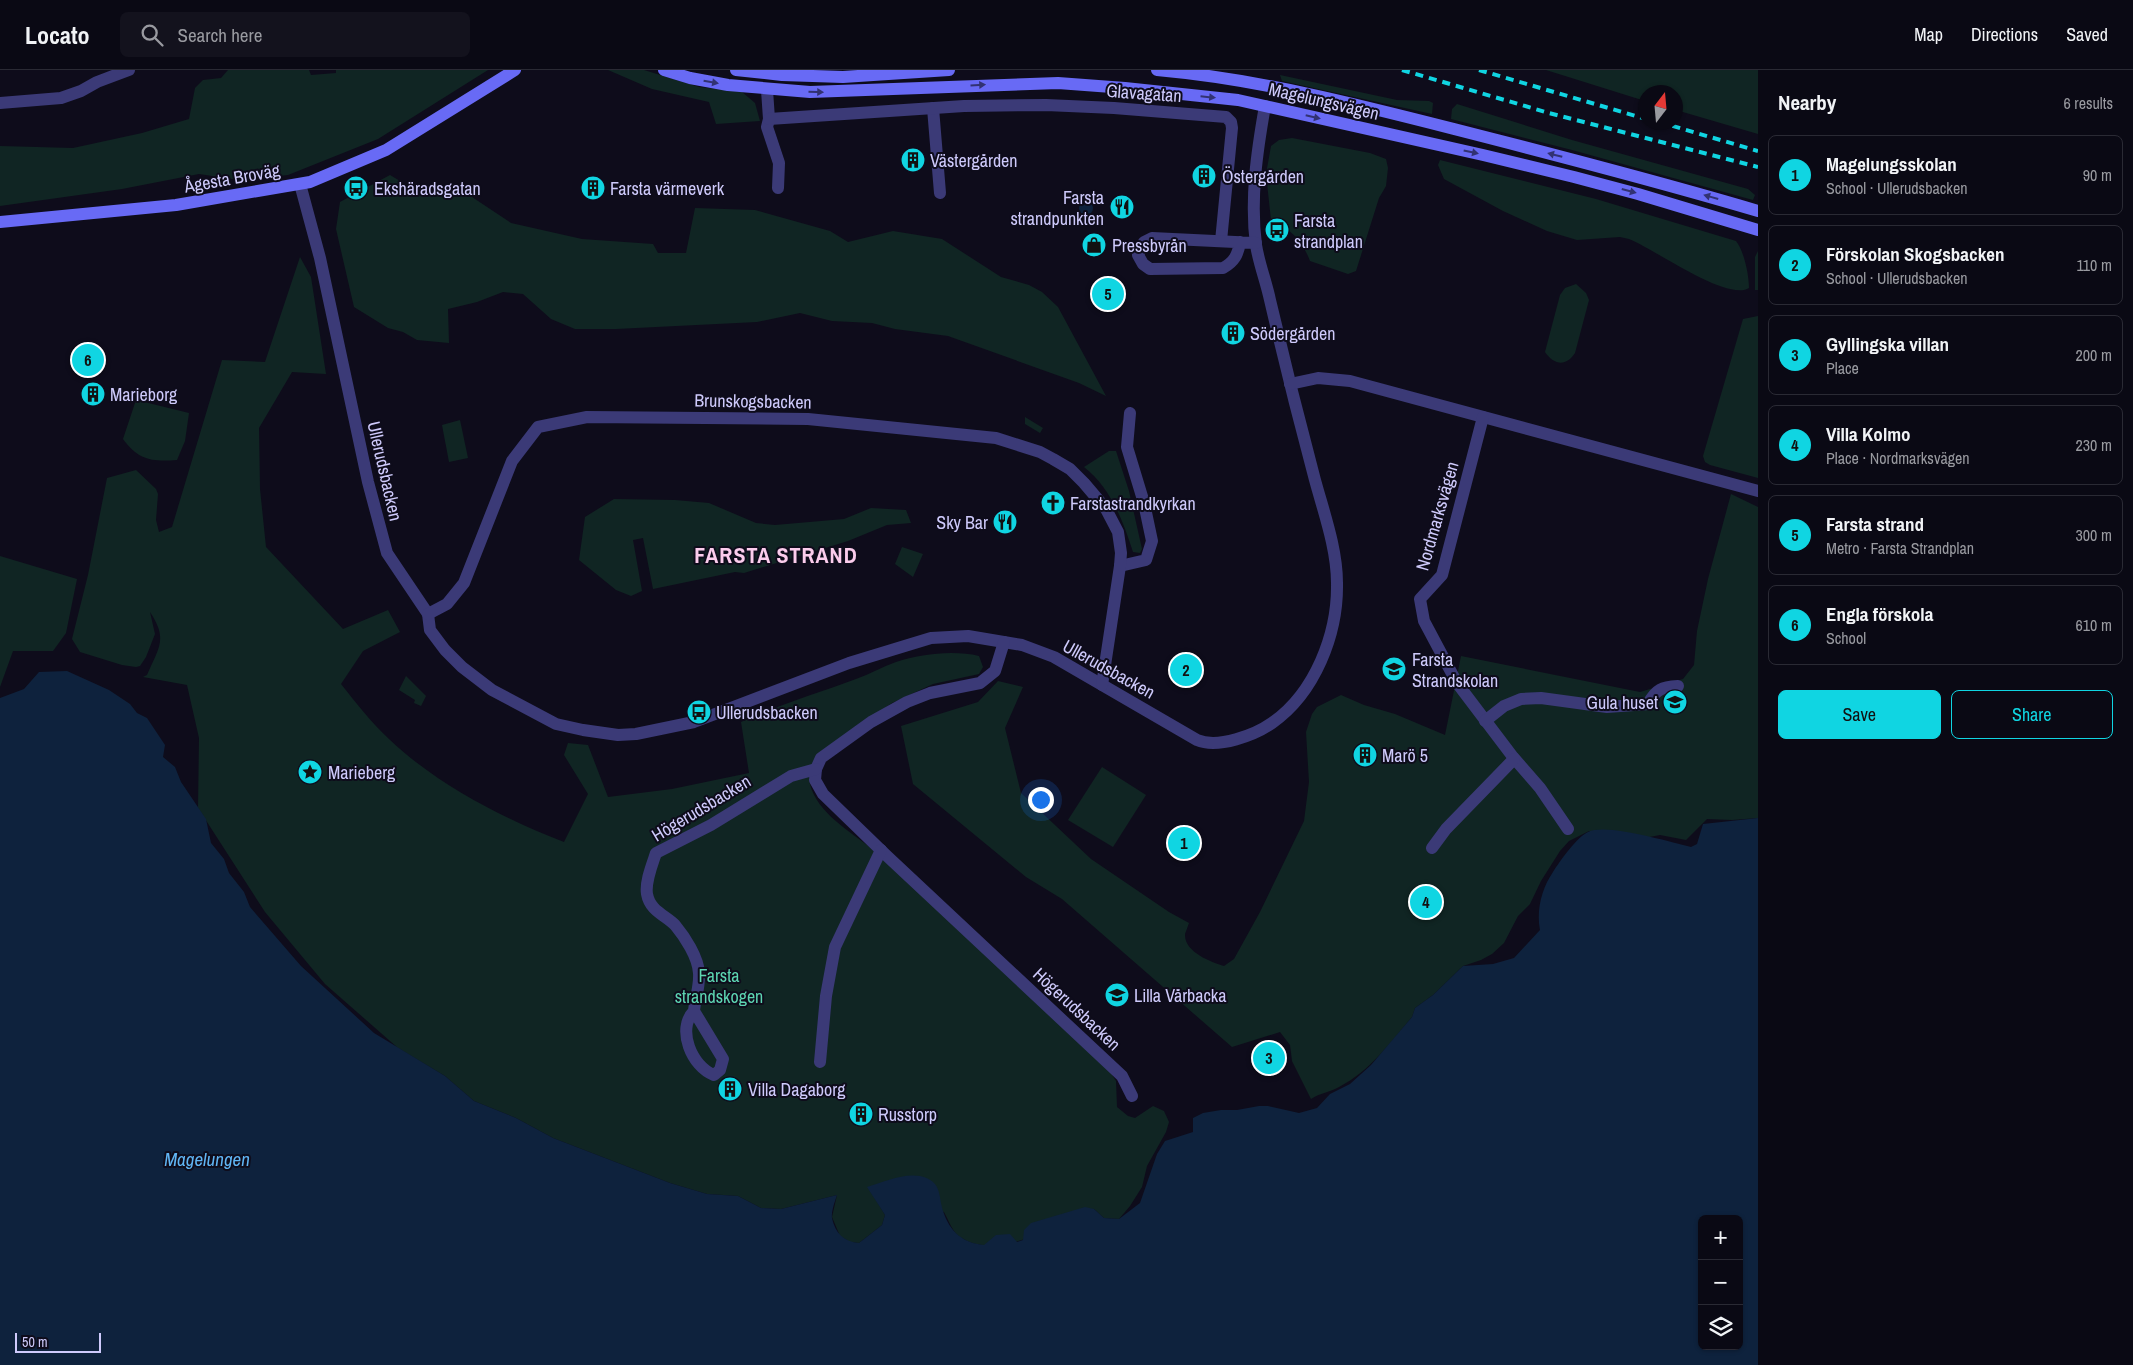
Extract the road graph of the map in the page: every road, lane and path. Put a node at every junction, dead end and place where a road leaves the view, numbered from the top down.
1 (129, 70) edge
2 (499, 70) edge
3 (514, 70) edge
4 (664, 70) edge
5 (736, 70) edge
6 (949, 70) edge
7 (1157, 70) edge
8 (1268, 85) junction
9 (767, 90) junction
10 (0, 103) edge
11 (1265, 106) junction
12 (933, 108) junction
13 (451, 109) junction
14 (769, 119) junction
15 (300, 184) junction
16 (778, 188) dead end
17 (940, 193) dead end
18 (1758, 211) edge
19 (0, 222) edge
20 (1758, 230) edge
21 (1221, 241) junction
22 (1240, 242) junction
23 (1256, 243) junction
24 (1290, 384) junction
25 (1130, 413) dead end
26 (1483, 417) junction
27 (1758, 491) edge
28 (1120, 566) junction
29 (428, 614) junction
30 (1004, 642) junction
31 (1102, 685) junction
32 (1678, 686) dead end
33 (1485, 721) junction
34 (1514, 759) junction
35 (816, 769) junction
36 (1568, 829) dead end
37 (1432, 848) dead end
38 (881, 850) junction
39 (694, 1011) dead end
40 (820, 1062) dead end
41 (1132, 1096) dead end

1 - 10 street
2 - 13 main road, Ågesta Broväg
3 - 13 main road, Ågesta Broväg
4 -> 9 main road, Magelungsvägen
5 - 6 main road
7 - 8 main road, Magelungsvägen
8 - 11 main road
18 -> 8 main road, Magelungsvägen
9 -> 11 main road, Magelungsvägen
9 - 14 street
11 -> 20 main road, Magelungsvägen
11 - 23 street, Ullerudsbacken
12 - 14 street, Glavagatan
12 - 17 street
12 - 21 street, Glavagatan
13 - 15 main road, Ågesta Broväg
14 - 16 street
15 - 19 main road, Ågesta Broväg
15 - 29 street, Ullerudsbacken
21 - 22 street
21 - 22 street
22 - 23 street
23 - 24 street, Ullerudsbacken
24 - 26 street
24 - 31 street, Ullerudsbacken
25 - 28 street
26 - 27 street
26 - 33 street, Nordmarksvägen
28 - 29 street, Brunskogsbacken
28 - 31 street, Brunskogsbacken
29 - 30 street, Ullerudsbacken
30 - 31 street, Ullerudsbacken
30 - 35 street
32 - 33 street
33 - 34 street, Nordmarksvägen
34 - 36 street, Nordmarksvägen
34 - 37 street
35 - 38 street, Högerudsbacken
35 - 39 street, Högerudsbacken
38 - 40 street
38 - 41 street, Högerudsbacken

